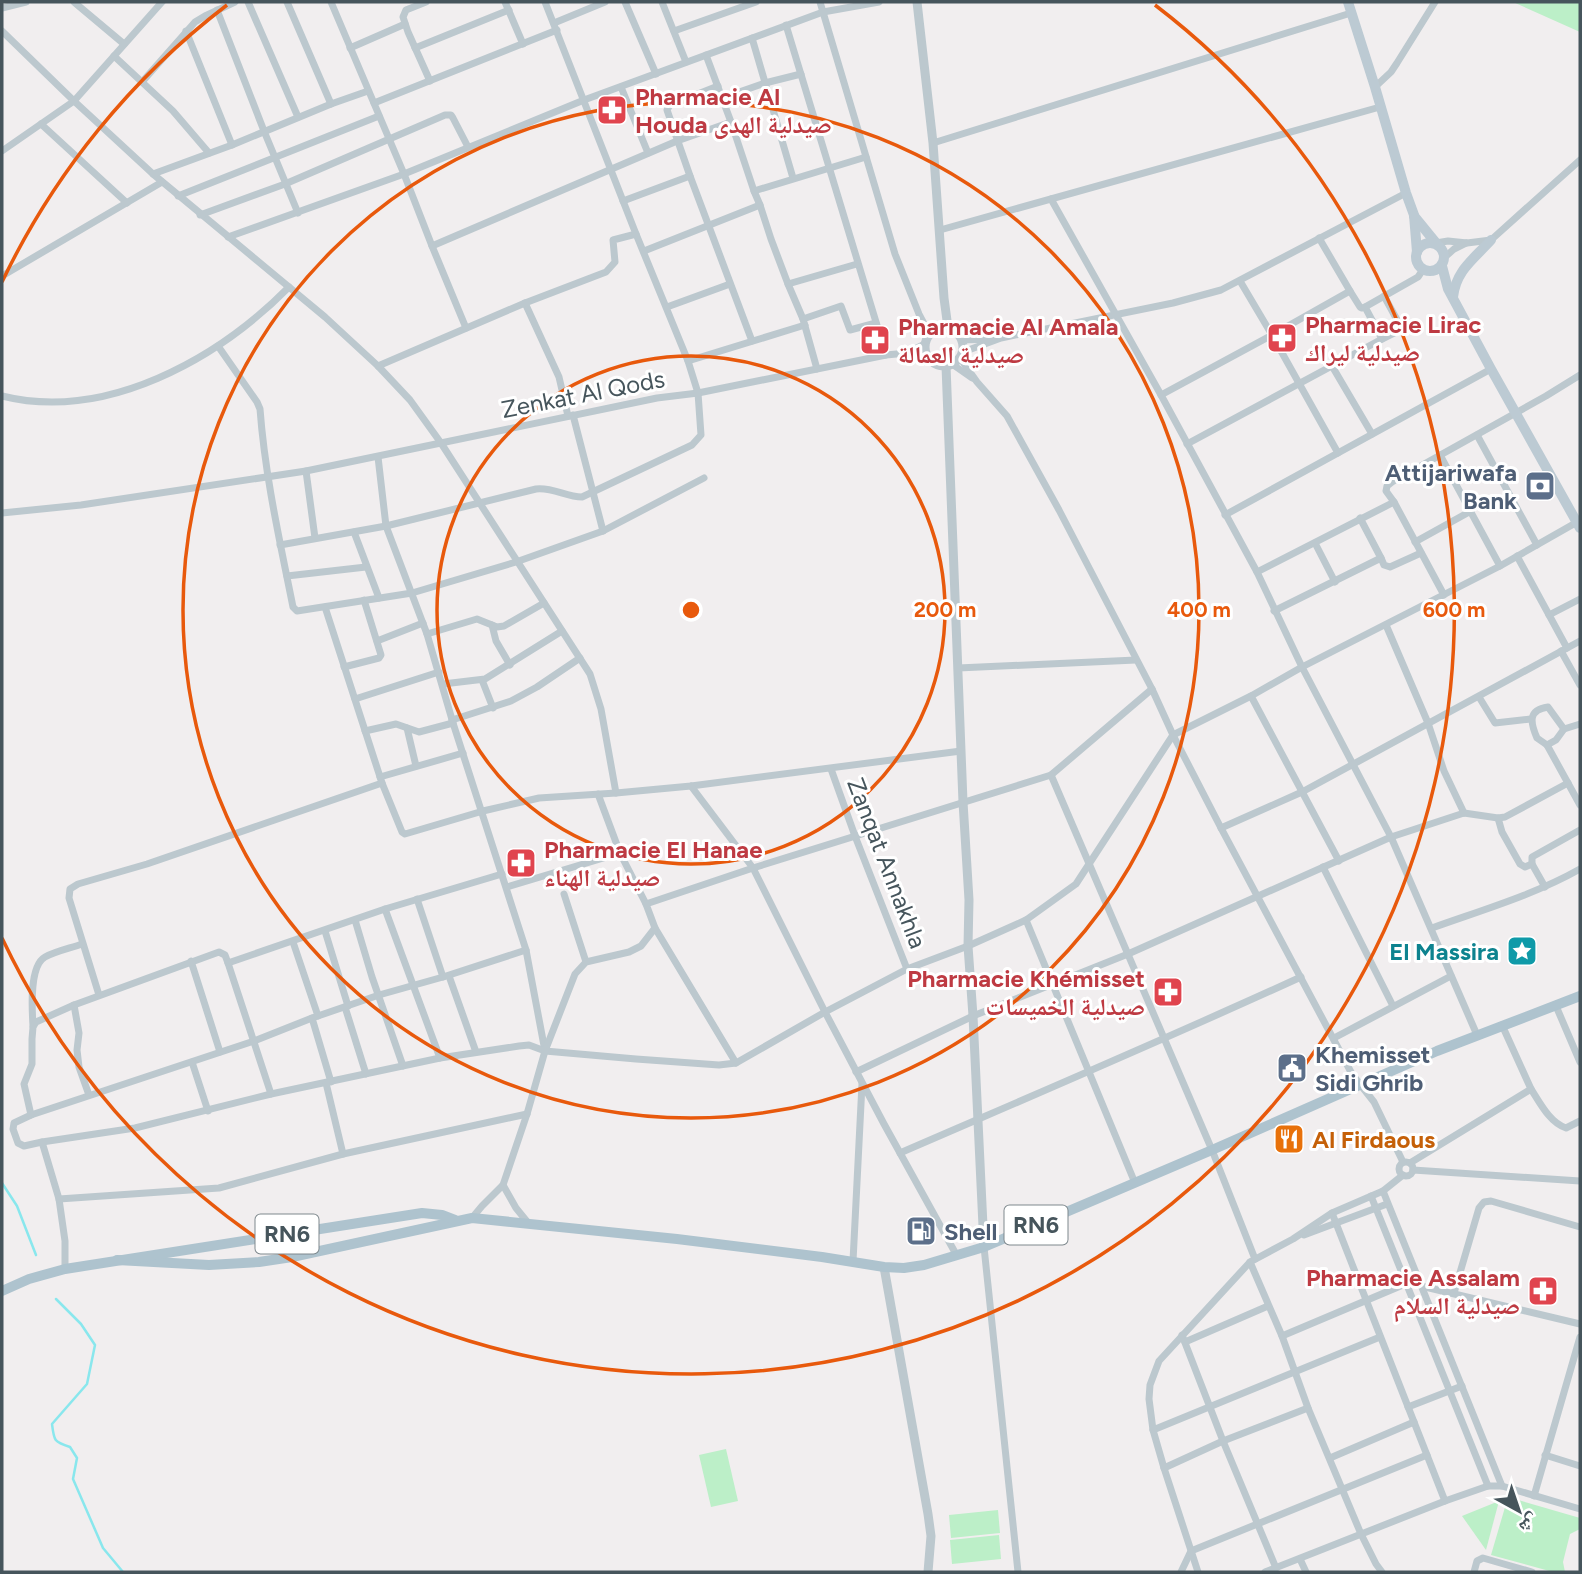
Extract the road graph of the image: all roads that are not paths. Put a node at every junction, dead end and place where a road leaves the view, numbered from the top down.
1 (26, 2) edge
2 (74, 2) edge
3 (162, 2) edge
4 (235, 2) edge
5 (248, 2) edge
6 (287, 2) edge
7 (331, 2) edge
8 (426, 2) edge
9 (545, 2) edge
10 (605, 2) edge
11 (625, 2) edge
12 (662, 2) edge
13 (756, 2) edge
14 (820, 2) edge
15 (879, 2) edge
16 (917, 2) edge
17 (1435, 2) edge
18 (588, 5) edge
19 (507, 6) edge
20 (1350, 7) edge
21 (2, 8) edge
22 (217, 10) junction
23 (823, 12) junction
24 (405, 24) junction
25 (786, 25) junction
26 (555, 27) junction
27 (2, 31) edge
28 (674, 31) junction
29 (186, 32) junction
30 (752, 38) junction
31 (124, 44) junction
32 (523, 44) junction
33 (350, 48) junction
34 (415, 48) junction
35 (706, 55) junction
36 (114, 56) junction
37 (687, 62) junction
38 (656, 74) junction
39 (802, 74) junction
40 (430, 81) junction
41 (142, 82) junction
42 (765, 83) junction
43 (718, 86) junction
44 (621, 87) junction
45 (1375, 87) junction
46 (368, 91) junction
47 (722, 97) junction
48 (584, 100) junction
49 (74, 101) junction
50 (373, 103) junction
51 (331, 104) junction
52 (1380, 107) junction
53 (379, 116) junction
54 (298, 117) junction
55 (731, 122) junction
56 (41, 124) junction
57 (264, 131) junction
58 (389, 140) junction
59 (677, 141) junction
60 (933, 143) junction
61 (232, 145) junction
62 (468, 148) junction
63 (2, 151) edge
64 (209, 153) junction
65 (648, 153) junction
66 (866, 157) junction
67 (275, 158) junction
68 (1580, 160) edge
69 (828, 167) junction
70 (611, 169) junction
71 (153, 174) junction
72 (404, 174) junction
73 (690, 176) junction
74 (793, 178) junction
75 (162, 182) junction
76 (285, 184) junction
77 (754, 191) junction
78 (1406, 192) junction
79 (178, 196) junction
80 (1051, 199) junction
81 (623, 201) junction
82 (127, 203) junction
83 (760, 205) junction
84 (298, 213) junction
85 (200, 215) junction
86 (1414, 215) junction
87 (709, 226) junction
88 (940, 230) junction
89 (636, 234) junction
90 (228, 237) junction
91 (1319, 238) junction
92 (1491, 240) junction
93 (1436, 243) junction
94 (1467, 243) junction
95 (432, 246) junction
96 (644, 251) junction
97 (1417, 251) junction
98 (1443, 262) junction
99 (858, 264) junction
100 (1423, 269) junction
101 (2, 276) edge
102 (1240, 281) junction
103 (730, 284) junction
104 (788, 284) junction
105 (289, 287) junction
106 (1350, 291) junction
107 (1450, 293) junction
108 (1384, 296) junction
109 (525, 303) junction
110 (667, 307) junction
111 (1365, 307) junction
112 (1116, 315) junction
113 (804, 322) junction
114 (876, 323) junction
115 (466, 328) junction
116 (944, 328) junction
117 (1272, 335) junction
118 (1001, 338) junction
119 (928, 339) junction
120 (962, 340) junction
121 (1382, 340) junction
122 (752, 341) junction
123 (218, 346) junction
124 (907, 353) junction
125 (886, 355) junction
126 (688, 360) junction
127 (948, 361) junction
128 (378, 366) junction
129 (1332, 366) junction
130 (817, 369) junction
131 (1491, 369) junction
132 (1580, 375) edge
133 (1299, 383) junction
134 (698, 393) junction
135 (1161, 395) junction
136 (2, 397) edge
137 (1516, 413) junction
138 (571, 416) junction
139 (1372, 434) junction
140 (1477, 435) junction
141 (441, 443) junction
142 (1187, 444) junction
143 (1338, 453) junction
144 (1440, 455) junction
145 (378, 457) junction
146 (306, 471) junction
147 (268, 478) junction
148 (704, 478) dead end
149 (593, 493) junction
150 (1394, 502) junction
151 (479, 503) junction
152 (1471, 511) junction
153 (2, 513) edge
154 (1225, 515) junction
155 (1360, 518) junction
156 (1579, 524) edge
157 (386, 526) junction
158 (603, 531) junction
159 (354, 532) junction
160 (315, 538) junction
161 (1415, 542) junction
162 (1315, 543) junction
163 (280, 545) junction
164 (1537, 545) junction
165 (1421, 553) junction
166 (1517, 556) junction
167 (1381, 558) junction
168 (516, 562) junction
169 (1500, 566) junction
170 (366, 567) junction
171 (1257, 572) junction
172 (287, 576) junction
173 (1335, 582) junction
174 (412, 593) junction
175 (1444, 595) junction
176 (379, 598) junction
177 (1580, 598) edge
178 (364, 600) junction
179 (544, 603) junction
180 (326, 607) junction
181 (1275, 611) junction
182 (1549, 615) junction
183 (423, 623) junction
184 (492, 625) junction
185 (1386, 625) junction
186 (562, 631) junction
187 (427, 634) junction
188 (377, 641) junction
189 (1580, 641) edge
190 (1564, 650) junction
191 (580, 658) junction
192 (1136, 660) junction
193 (510, 665) junction
194 (344, 667) junction
195 (1302, 667) junction
196 (958, 668) junction
197 (439, 672) junction
198 (482, 680) junction
199 (443, 684) junction
200 (1580, 685) edge
201 (1152, 689) junction
202 (1251, 696) junction
203 (1479, 696) junction
204 (355, 699) junction
205 (493, 708) junction
206 (1531, 719) junction
207 (453, 722) junction
208 (1428, 723) junction
209 (1580, 724) edge
210 (407, 728) junction
211 (1564, 729) junction
212 (365, 731) junction
213 (1173, 735) junction
214 (1547, 745) junction
215 (961, 751) junction
216 (463, 753) junction
217 (1354, 764) junction
218 (416, 766) junction
219 (831, 769) junction
220 (1051, 775) junction
221 (381, 780) junction
222 (1568, 783) junction
223 (691, 786) junction
224 (1302, 792) junction
225 (616, 793) junction
226 (598, 794) junction
227 (963, 802) junction
228 (1580, 805) edge
229 (483, 811) junction
230 (1464, 813) junction
231 (1498, 818) junction
232 (1221, 828) junction
233 (1580, 830) edge
234 (855, 836) junction
235 (1391, 837) junction
236 (620, 853) junction
237 (1339, 861) junction
238 (1089, 864) junction
239 (1532, 864) junction
240 (1323, 867) junction
241 (753, 868) junction
242 (1580, 869) edge
243 (502, 874) junction
244 (507, 887) junction
245 (1545, 887) junction
246 (564, 894) dead end
247 (1258, 896) junction
248 (417, 899) junction
249 (646, 904) junction
250 (385, 909) junction
251 (355, 920) junction
252 (1026, 920) junction
253 (655, 928) junction
254 (1432, 928) junction
255 (325, 931) junction
256 (293, 942) junction
257 (82, 944) junction
258 (968, 946) junction
259 (526, 950) junction
260 (1128, 954) junction
261 (191, 961) junction
262 (586, 962) junction
263 (228, 963) junction
264 (907, 970) junction
265 (446, 976) junction
266 (1451, 976) junction
267 (1301, 977) junction
268 (413, 985) junction
269 (1052, 985) junction
270 (99, 995) junction
271 (379, 995) junction
272 (1580, 996) edge
273 (74, 1004) junction
274 (1394, 1006) junction
275 (1556, 1006) junction
276 (346, 1007) junction
277 (825, 1012) junction
278 (973, 1016) junction
279 (315, 1017) junction
280 (1502, 1025) junction
281 (33, 1027) junction
282 (1477, 1035) junction
283 (1334, 1038) junction
284 (1164, 1040) junction
285 (254, 1041) junction
286 (545, 1051) junction
287 (220, 1052) junction
288 (476, 1052) junction
289 (440, 1058) junction
290 (192, 1062) junction
291 (1580, 1062) edge
292 (736, 1063) junction
293 (403, 1066) junction
294 (1089, 1070) junction
295 (856, 1072) junction
296 (366, 1074) junction
297 (862, 1081) junction
298 (329, 1082) junction
299 (1359, 1084) junction
300 (1531, 1089) junction
301 (271, 1094) junction
302 (89, 1095) junction
303 (208, 1111) junction
304 (527, 1114) junction
305 (31, 1115) junction
306 (977, 1120) junction
307 (1580, 1121) edge
308 (42, 1142) junction
309 (1212, 1150) junction
310 (900, 1153) junction
311 (344, 1154) junction
312 (1408, 1165) junction
313 (1403, 1175) junction
314 (1580, 1181) edge
315 (1135, 1183) junction
316 (503, 1185) junction
317 (1383, 1191) junction
318 (1371, 1196) junction
319 (59, 1199) junction
320 (1387, 1203) junction
321 (1375, 1209) junction
322 (1332, 1213) junction
323 (472, 1218) junction
324 (456, 1221) junction
325 (529, 1224) junction
326 (1336, 1224) junction
327 (1580, 1227) edge
328 (1293, 1239) junction
329 (984, 1247) junction
330 (957, 1256) junction
331 (117, 1259) junction
332 (1252, 1260) junction
333 (853, 1261) junction
334 (884, 1267) junction
335 (65, 1269) junction
336 (1420, 1283) junction
337 (1406, 1284) junction
338 (4, 1286) edge
339 (1454, 1293) junction
340 (1366, 1300) junction
341 (1268, 1306) junction
342 (1580, 1324) edge
343 (1282, 1336) junction
344 (1580, 1337) edge
345 (1183, 1338) junction
346 (1380, 1338) junction
347 (1570, 1369) junction
348 (1580, 1372) edge
349 (1296, 1373) junction
350 (1462, 1386) junction
351 (1450, 1391) junction
352 (1210, 1407) junction
353 (1408, 1407) junction
354 (1308, 1409) junction
355 (1414, 1422) junction
356 (1153, 1430) junction
357 (1223, 1441) junction
358 (1427, 1455) junction
359 (1545, 1455) junction
360 (1330, 1458) junction
361 (1580, 1466) edge
362 (1164, 1468) junction
363 (1488, 1486) junction
364 (1502, 1486) junction
365 (1343, 1489) junction
366 (1534, 1496) junction
367 (1445, 1500) junction
368 (1580, 1509) edge
369 (1259, 1524) junction
370 (1361, 1534) junction
371 (1191, 1551) junction
372 (1300, 1559) junction
373 (1276, 1568) junction
374 (928, 1572) edge
375 (1018, 1572) edge
376 (1181, 1572) edge
377 (1198, 1572) edge
378 (1265, 1572) edge
379 (1306, 1572) edge
380 (1382, 1572) edge
381 (1474, 1572) edge
382 (1532, 1572) edge

1 - 21 street
2 - 31 street
3 - 31 street
4 - 22 street
5 - 54 street
6 - 51 street
7 - 33 street
8 - 24 street
9 - 26 street
10 - 18 street
11 - 38 street
12 - 28 street
13 - 28 street
14 - 23 street
15 - 23 street
16 - 60 street
17 - 45 street
18 - 26 street
19 - 32 street
19 - 34 street
20 - 45 main road
20 - 60 street
22 - 29 street
22 - 57 street
23 - 25 street
23 - 66 street
24 - 33 street
24 - 34 street
25 - 30 street
25 - 39 street
26 - 32 street
26 - 48 street
27 - 49 street
28 - 37 street
29 - 41 street
29 - 61 street
30 - 35 street
30 - 42 street
31 - 36 street
32 - 40 street
33 - 46 street
34 - 40 street
35 - 37 street
35 - 43 street
36 - 41 street
36 - 49 street
37 - 38 street
38 - 44 street
39 - 42 street
39 - 69 street
40 - 50 street
41 - 64 street
42 - 47 street
42 - 74 street
43 - 47 street
43 - 59 street
44 - 48 street
44 - 65 street
45 - 52 main road
46 - 50 street
46 - 51 street
47 - 55 street
48 - 62 street
48 - 70 street
49 - 56 street
49 - 71 street
50 - 53 street
51 - 54 street
52 - 78 main road
52 - 80 street
53 - 58 street
53 - 67 street
54 - 57 street
55 - 59 street
55 - 77 street
56 - 63 street
56 - 82 street
57 - 61 street
57 - 67 street
58 - 62 street
58 - 72 street
58 - 76 street
59 - 65 street
59 - 73 street
60 - 88 street
61 - 64 street
62 - 72 street
64 - 71 street
65 - 70 street
66 - 69 street
66 - 119 street
67 - 76 street
67 - 79 street
68 - 92 street
69 - 74 street
69 - 99 street
70 - 81 street
70 - 95 street
71 - 75 street
72 - 84 street
72 - 95 street
73 - 81 street
73 - 87 street
74 - 77 street
75 - 79 street
75 - 82 street
76 - 84 street
76 - 85 street
77 - 83 street
78 - 86 main road
78 - 91 street
79 - 85 street
80 - 88 street
80 - 112 street
81 - 89 street
82 - 101 street
83 - 87 street
83 - 104 street
84 - 90 street
85 - 90 street
86 - 93 main road
86 - 97 main road
87 - 96 street
87 - 103 street
88 - 116 street
89 - 96 street
89 - 109 street
90 - 105 street
91 - 102 street
91 - 106 street
92 - 94 street
92 - 107 main road
93 - 94 street
93 - 97 main road
93 - 98 main road
94 - 98 street
95 - 115 street
96 - 110 street
97 - 100 main road
98 - 100 main road
98 - 107 main road
99 - 104 street
99 - 114 street
100 - 107 main road
100 - 108 street
102 - 112 street
102 - 117 street
103 - 110 street
103 - 122 street
104 - 113 street
105 - 123 street
105 - 128 street
106 - 111 street
106 - 117 street
107 - 131 main road
108 - 111 street
108 - 121 street
109 - 115 street
109 - 138 street
110 - 126 street
111 - 121 street
112 - 118 street
112 - 135 street
113 - 114 street
113 - 122 street
113 - 130 street
114 - 125 street
115 - 128 street
116 - 119 street
116 - 120 street
117 - 133 street
117 - 135 street
118 - 120 street
118 - 127 street
119 - 124 street
119 - 127 street
120 - 127 street
121 - 129 street
122 - 126 street
123 - 136 street
123 - 147 street
124 - 125 street, Zenkat Al Qods
124 - 127 street
125 - 130 street, Zenkat Al Qods
126 - 134 street
127 - 192 street
127 - 196 street
128 - 141 street
129 - 133 street
129 - 139 street
130 - 134 street, Zenkat Al Qods
131 - 137 main road
131 - 139 street
132 - 137 street
133 - 142 street
133 - 143 street
134 - 138 street, Zenkat Al Qods
134 - 149 street
135 - 142 street
137 - 140 street
137 - 156 main road
138 - 141 street, Zenkat Al Qods
138 - 149 street
139 - 143 street
140 - 144 street
140 - 164 street
141 - 145 street, Zenkat Al Qods
141 - 151 street
142 - 154 street
143 - 154 street
144 - 150 street
144 - 152 street
145 - 146 street, Zenkat Al Qods
145 - 157 street
146 - 147 street, Zenkat Al Qods
146 - 160 street
147 - 153 street, Zenkat Al Qods
147 - 163 street
148 - 158 street
149 - 151 street
149 - 158 street
150 - 155 street
150 - 161 street
151 - 157 street
151 - 168 street
152 - 161 street
152 - 169 street
154 - 171 street
155 - 162 street
155 - 167 street
156 - 164 street
157 - 159 street
157 - 174 street
158 - 168 street
159 - 160 street
159 - 170 street
160 - 163 street
161 - 165 street
162 - 171 street
162 - 173 street
163 - 172 street
164 - 166 street
165 - 167 street
165 - 175 street
166 - 169 street
166 - 182 street
167 - 173 street
168 - 174 street
168 - 179 street
169 - 175 street
170 - 172 street
170 - 176 street
171 - 181 street
172 - 180 street
173 - 181 street
174 - 176 street
174 - 183 street
175 - 185 street
176 - 178 street
177 - 182 street
178 - 180 street
178 - 188 street
179 - 184 street
179 - 186 street
180 - 194 street
181 - 195 street
182 - 190 street
183 - 187 street
183 - 188 street
184 - 187 street
184 - 193 street
185 - 195 street
185 - 208 street
186 - 191 street
186 - 193 street
187 - 197 street
188 - 194 street
189 - 190 street
190 - 200 street
190 - 203 street
191 - 205 street
191 - 225 street
192 - 196 street
192 - 201 street
193 - 198 street
194 - 204 street
195 - 202 street
195 - 217 street
196 - 215 street
197 - 199 street
197 - 204 street
198 - 199 street
198 - 205 street
199 - 207 street
201 - 213 street
201 - 220 street
202 - 213 street
202 - 224 street
203 - 206 street
203 - 208 street
204 - 212 street
205 - 207 street
206 - 211 street
206 - 214 street
207 - 210 street
207 - 216 street
208 - 217 street
208 - 230 street
209 - 211 street
210 - 212 street
210 - 218 street
211 - 214 street
212 - 221 street
213 - 232 street
213 - 238 street
214 - 222 street
215 - 219 street
215 - 227 street
216 - 218 street
216 - 229 street
217 - 224 street
217 - 235 street
218 - 221 street
219 - 223 street
219 - 234 street, Zanqat Annakhla
220 - 227 street
220 - 238 street
221 - 229 street
221 - 257 street
222 - 228 street
222 - 231 street
223 - 225 street
223 - 241 street
224 - 232 street
224 - 237 street
225 - 226 street
226 - 229 street
226 - 236 street
227 - 234 street
227 - 258 street
229 - 243 street
230 - 231 street
230 - 235 street
231 - 239 street
232 - 247 street
233 - 239 street
234 - 241 street
234 - 264 street, Zanqat Annakhla
235 - 237 street
235 - 254 street
236 - 244 street
236 - 249 street
237 - 240 street
238 - 252 street
238 - 260 street
239 - 245 street
240 - 247 street
240 - 274 street
241 - 249 street
241 - 277 street
242 - 245 street
243 - 244 street
243 - 248 street
244 - 259 street
245 - 254 street
246 - 262 street
247 - 260 street
247 - 267 street
248 - 250 street
248 - 265 street
249 - 253 street
250 - 251 street
250 - 268 street
251 - 255 street
251 - 271 street
252 - 258 street
252 - 269 street
253 - 262 street
253 - 292 street
254 - 266 street
255 - 256 street
255 - 276 street
256 - 263 street
256 - 279 street
257 - 270 street
257 - 281 street
258 - 264 street
258 - 278 street
259 - 265 street
259 - 286 street
260 - 269 street
260 - 284 street
261 - 263 street
261 - 270 street
261 - 287 street
262 - 286 street
263 - 285 street
264 - 277 street
265 - 268 street
265 - 288 street
266 - 274 street
266 - 282 street
267 - 283 street
267 - 284 street
268 - 271 street
268 - 289 street
269 - 278 street
269 - 294 street
270 - 273 street
271 - 276 street
271 - 293 street
272 - 275 main road, RN6
273 - 281 street
273 - 302 street
274 - 283 street
275 - 280 main road, RN6
275 - 291 street
276 - 279 street
276 - 296 street
277 - 292 street
277 - 295 street
278 - 295 street
278 - 306 street
279 - 285 street
279 - 298 street
280 - 282 main road, RN6
280 - 300 street
281 - 305 street
282 - 299 main road, RN6
283 - 299 street
284 - 294 street
284 - 309 street
285 - 287 street
285 - 301 street
286 - 288 street
286 - 292 street
286 - 304 street
287 - 290 street
288 - 289 street
289 - 293 street
290 - 302 street
290 - 303 street
293 - 296 street
294 - 306 street
294 - 315 street
295 - 297 street
296 - 298 street
297 - 310 street
297 - 333 street
298 - 301 street
298 - 311 street
299 - 309 main road, RN6
299 - 312 street
300 - 307 street
300 - 312 street
301 - 303 street
302 - 305 street
303 - 308 street
304 - 311 street
304 - 316 street
305 - 308 street
306 - 310 street
306 - 329 street
308 - 319 street
309 - 315 main road, RN6
309 - 332 street
310 - 330 street
311 - 319 street
312 - 313 street
312 - 313 street
312 - 314 street
313 - 317 street
315 - 329 main road, RN6
316 - 323 street
316 - 325 street
317 - 318 street
317 - 320 street
318 - 321 street
318 - 322 street
319 - 335 street
320 - 321 street
320 - 336 street
321 - 326 street
321 - 337 street
322 - 326 street
322 - 328 street
323 - 324 main road, RN6
323 - 325 main road, RN6
324 - 331 main road, RN6
324 - 331 main road, RN6
325 - 333 main road, RN6
326 - 328 street
326 - 340 street
327 - 339 street
328 - 332 street
329 - 330 main road, RN6
329 - 375 street
330 - 334 main road, RN6
331 - 335 main road, RN6
332 - 341 street
332 - 345 street
333 - 334 main road, RN6
334 - 374 street
335 - 338 main road, RN6
336 - 337 street
336 - 339 street
336 - 350 street
337 - 340 street
337 - 351 street
339 - 342 street
340 - 343 street
340 - 346 street
341 - 343 street
341 - 345 street
343 - 349 street
344 - 347 street
345 - 352 street
345 - 356 street
346 - 349 street
346 - 353 street
347 - 348 street
347 - 359 street
349 - 352 street
349 - 354 street
350 - 351 street
350 - 364 street
351 - 353 street
351 - 363 street
352 - 356 street
352 - 357 street
353 - 355 street
354 - 357 street
354 - 360 street
355 - 358 street
355 - 360 street
356 - 362 street
357 - 362 street
357 - 369 street
358 - 365 street
358 - 367 street
359 - 361 street
359 - 366 street
360 - 365 street
362 - 371 street
363 - 364 street
363 - 367 street
364 - 366 street
365 - 369 street
365 - 370 street
366 - 368 street
367 - 370 street
369 - 371 street
369 - 373 street
370 - 372 street
370 - 380 street
371 - 376 street
371 - 377 street
372 - 373 street
372 - 379 street
373 - 378 street
381 - 382 street

